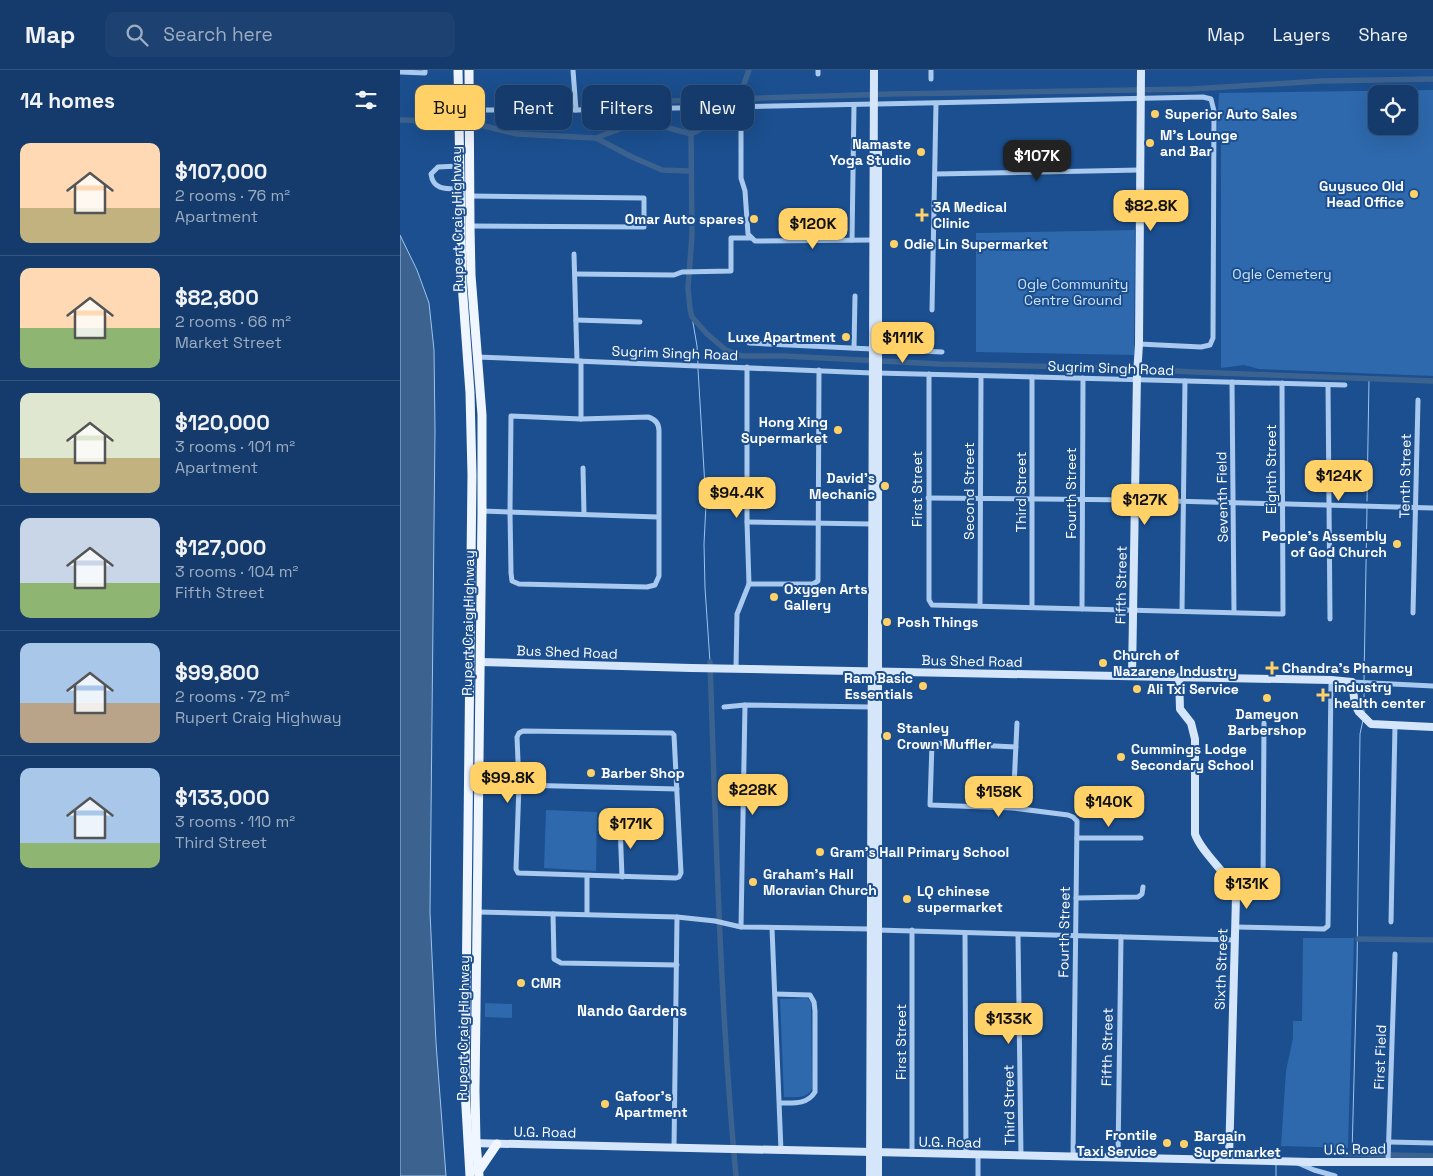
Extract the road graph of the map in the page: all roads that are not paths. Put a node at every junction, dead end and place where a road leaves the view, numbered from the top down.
1 (425, 70) edge
2 (458, 70) edge
3 (469, 70) edge
4 (574, 70) edge
5 (874, 70) edge
6 (879, 70) edge
7 (931, 70) edge
8 (1141, 70) edge
9 (400, 72) edge
10 (931, 79) dead end
11 (469, 85) edge
12 (1141, 94) junction
13 (876, 99) junction
14 (936, 104) junction
15 (854, 105) junction
16 (754, 106) edge
17 (576, 110) junction
18 (582, 110) edge
19 (485, 112) edge
20 (469, 130) edge
21 (741, 130) edge
22 (459, 166) junction
23 (1140, 170) junction
24 (935, 174) junction
25 (459, 189) junction
26 (470, 196) junction
27 (470, 226) junction
28 (751, 238) junction
29 (852, 240) junction
30 (872, 240) junction
31 (574, 254) dead end
32 (575, 274) junction
33 (855, 296) dead end
34 (932, 310) dead end
35 (576, 320) junction
36 (640, 322) dead end
37 (749, 343) dead end
38 (1139, 344) junction
39 (854, 348) junction
40 (875, 349) junction
41 (942, 352) dead end
42 (477, 357) junction
43 (579, 361) junction
44 (747, 367) junction
45 (819, 370) junction
46 (875, 372) junction
47 (929, 374) junction
48 (981, 376) junction
49 (1032, 377) junction
50 (1083, 378) junction
51 (1137, 378) junction
52 (1185, 381) junction
53 (1232, 382) junction
54 (1282, 384) junction
55 (1328, 385) junction
56 (1345, 385) dead end
57 (1418, 400) dead end
58 (581, 419) junction
59 (583, 468) dead end
60 (928, 498) junction
61 (980, 498) junction
62 (1032, 499) junction
63 (1083, 499) junction
64 (1135, 500) junction
65 (1184, 501) junction
66 (1233, 502) junction
67 (1283, 504) junction
68 (1329, 505) junction
69 (1416, 507) junction
70 (1433, 508) edge
71 (482, 511) junction
72 (510, 512) junction
73 (584, 514) junction
74 (658, 517) junction
75 (747, 522) junction
76 (819, 523) junction
77 (872, 524) junction
78 (749, 584) junction
79 (980, 606) junction
80 (1032, 607) junction
81 (1082, 609) junction
82 (1133, 610) junction
83 (1182, 611) junction
84 (1234, 612) junction
85 (1413, 613) dead end
86 (1330, 619) dead end
87 (480, 662) junction
88 (736, 668) junction
89 (874, 672) junction
90 (1132, 676) junction
91 (1179, 677) junction
92 (1331, 680) junction
93 (1352, 682) junction
94 (1433, 686) edge
95 (745, 706) junction
96 (724, 707) dead end
97 (871, 707) junction
98 (1016, 723) dead end
99 (1264, 723) dead end
100 (1395, 725) junction
101 (1433, 727) edge
102 (1016, 747) junction
103 (518, 785) junction
104 (677, 789) junction
105 (1014, 808) junction
106 (620, 824) dead end
107 (1077, 838) junction
108 (1141, 838) dead end
109 (587, 876) junction
110 (622, 877) junction
111 (1143, 887) dead end
112 (1236, 897) junction
113 (1076, 898) junction
114 (478, 912) junction
115 (553, 914) junction
116 (587, 914) junction
117 (678, 917) junction
118 (1390, 922) dead end
119 (741, 927) junction
120 (1236, 927) junction
121 (772, 928) junction
122 (874, 930) junction
123 (912, 930) junction
124 (966, 933) junction
125 (1018, 935) junction
126 (1076, 936) junction
127 (1121, 937) junction
128 (1234, 940) junction
129 (1395, 954) dead end
130 (677, 965) junction
131 (775, 994) junction
132 (780, 1103) junction
133 (1389, 1142) junction
134 (471, 1143) junction
135 (1433, 1143) edge
136 (497, 1144) junction
137 (674, 1148) junction
138 (781, 1151) junction
139 (874, 1152) junction
140 (912, 1154) junction
141 (966, 1155) junction
142 (978, 1155) junction
143 (1021, 1156) junction
144 (1072, 1157) junction
145 (1118, 1158) junction
146 (1388, 1159) junction
147 (1229, 1160) junction
148 (1295, 1162) junction
149 (1433, 1162) edge
150 (476, 1175) edge
151 (870, 1176) edge
152 (878, 1176) edge
153 (978, 1176) edge
154 (1335, 1176) edge

1 - 9 street
2 - 22 main road, Rupert Craig Highway
3 - 11 main road, Rupert Craig Highway
4 - 17 street
5 - 13 street
6 - 13 street
7 - 10 street
8 - 12 street, Fifth Street
12 - 14 street
12 - 23 street, Fifth Street
12 - 38 street
13 - 14 street
13 - 15 street
13 - 30 street
13 - 40 street
14 - 24 street
15 - 16 street
15 - 29 street
17 - 18 street
17 - 19 street
20 - 26 main road, Rupert Craig Highway
21 - 28 street
22 - 25 main road, Rupert Craig Highway
22 - 25 street
23 - 24 street
23 - 38 street, Fifth Street
24 - 34 street
25 - 134 main road, Rupert Craig Highway
26 - 27 main road, Rupert Craig Highway
26 - 27 street
27 - 42 main road, Rupert Craig Highway
28 - 29 street
28 - 32 street
29 - 30 street
30 - 40 street
31 - 32 street
32 - 35 street
33 - 39 street
35 - 36 street
35 - 43 street
37 - 39 street
38 - 51 street, Fifth Street
39 - 40 street
40 - 41 street
40 - 46 street
42 - 43 street, Sugrim Singh Road
42 - 71 main road, Rupert Craig Highway
43 - 44 street, Sugrim Singh Road
43 - 58 street
44 - 45 street, Sugrim Singh Road
44 - 75 street
45 - 46 street, Sugrim Singh Road
45 - 76 street
46 - 47 street, Sugrim Singh Road
46 - 77 street
46 - 89 street
47 - 48 street, Sugrim Singh Road
47 - 60 street, First Street
48 - 49 street, Sugrim Singh Road
48 - 61 street, Second Street
49 - 50 street, Sugrim Singh Road
49 - 62 street, Third Street
50 - 51 street, Sugrim Singh Road
50 - 63 street, Fourth Street
51 - 52 street, Sugrim Singh Road
51 - 64 street, Fifth Street
52 - 53 street, Sugrim Singh Road
52 - 65 street
53 - 54 street, Sugrim Singh Road
53 - 66 street, Seventh Field
54 - 55 street, Sugrim Singh Road
54 - 67 street, Eighth Street
55 - 56 street, Sugrim Singh Road
55 - 68 street
57 - 69 street, Tenth Street
58 - 72 street
58 - 74 street
59 - 73 street
60 - 61 street
60 - 79 street, First Street
61 - 62 street
61 - 79 street, Second Street
62 - 63 street
62 - 80 street, Third Street
63 - 64 street
63 - 81 street, Fourth Street
64 - 65 street
64 - 82 street, Fifth Street
65 - 66 street
65 - 83 street
66 - 67 street
66 - 84 street, Seventh Field
67 - 68 street
67 - 84 street, Eighth Street
68 - 69 street
68 - 86 street
69 - 70 street
69 - 85 street, Tenth Street
71 - 72 street
71 - 87 main road, Rupert Craig Highway
72 - 73 street
72 - 74 street
73 - 74 street
75 - 76 street
75 - 78 street
76 - 77 street
76 - 78 street
77 - 89 street
78 - 88 street
79 - 80 street
80 - 81 street
81 - 82 street
82 - 83 street
82 - 90 street, Fifth Street
83 - 84 street
87 - 88 street, Bus Shed Road
87 - 114 main road, Rupert Craig Highway
88 - 89 street, Bus Shed Road
89 - 90 street, Bus Shed Road
89 - 97 street
89 - 122 street
90 - 91 street, Bus Shed Road
91 - 92 street, Bus Shed Road
91 - 112 street, Sixth Street
92 - 93 street, Bus Shed Road
92 - 120 street
93 - 94 street
93 - 100 street
95 - 96 street
95 - 97 street
95 - 119 street
97 - 122 street
98 - 102 street
99 - 112 street
100 - 101 street
100 - 118 street
102 - 105 street
102 - 105 street
103 - 104 street
103 - 104 street
103 - 109 street
104 - 110 street
105 - 107 street, Fourth Street
106 - 110 street
107 - 108 street
107 - 113 street, Fourth Street
109 - 110 street
109 - 116 street
111 - 113 street
112 - 120 street, Sixth Street
113 - 126 street, Fourth Street
114 - 115 street
114 - 134 main road, Rupert Craig Highway
115 - 116 street
115 - 130 street
116 - 117 street
117 - 119 street
117 - 130 street
119 - 121 street
120 - 128 street, Sixth Street
121 - 122 street
121 - 131 street
122 - 123 street
122 - 139 street
123 - 124 street
123 - 140 street, First Street
124 - 125 street
124 - 141 street
125 - 126 street
125 - 143 street, Third Street
126 - 127 street
126 - 144 street, Fourth Street
127 - 128 street
127 - 145 street, Fifth Street
128 - 147 street, Sixth Street
129 - 133 street, First Field
130 - 137 street
131 - 132 street
131 - 132 street
132 - 138 street
133 - 135 street
133 - 146 street, First Field
134 - 136 street, U.G. Road
134 - 150 main road, Rupert Craig Highway
136 - 137 street, U.G. Road
136 - 150 main road
137 - 138 street, U.G. Road
138 - 139 street, U.G. Road
139 - 140 street, U.G. Road
139 - 151 street
139 - 152 street
140 - 141 street, U.G. Road
141 - 142 street, U.G. Road
142 - 143 street, U.G. Road
142 - 153 street
143 - 144 street, U.G. Road
144 - 145 street, U.G. Road
145 - 147 street, U.G. Road
146 - 148 street, U.G. Road
146 - 149 street, U.G. Road
147 - 148 street, U.G. Road
148 - 154 street

